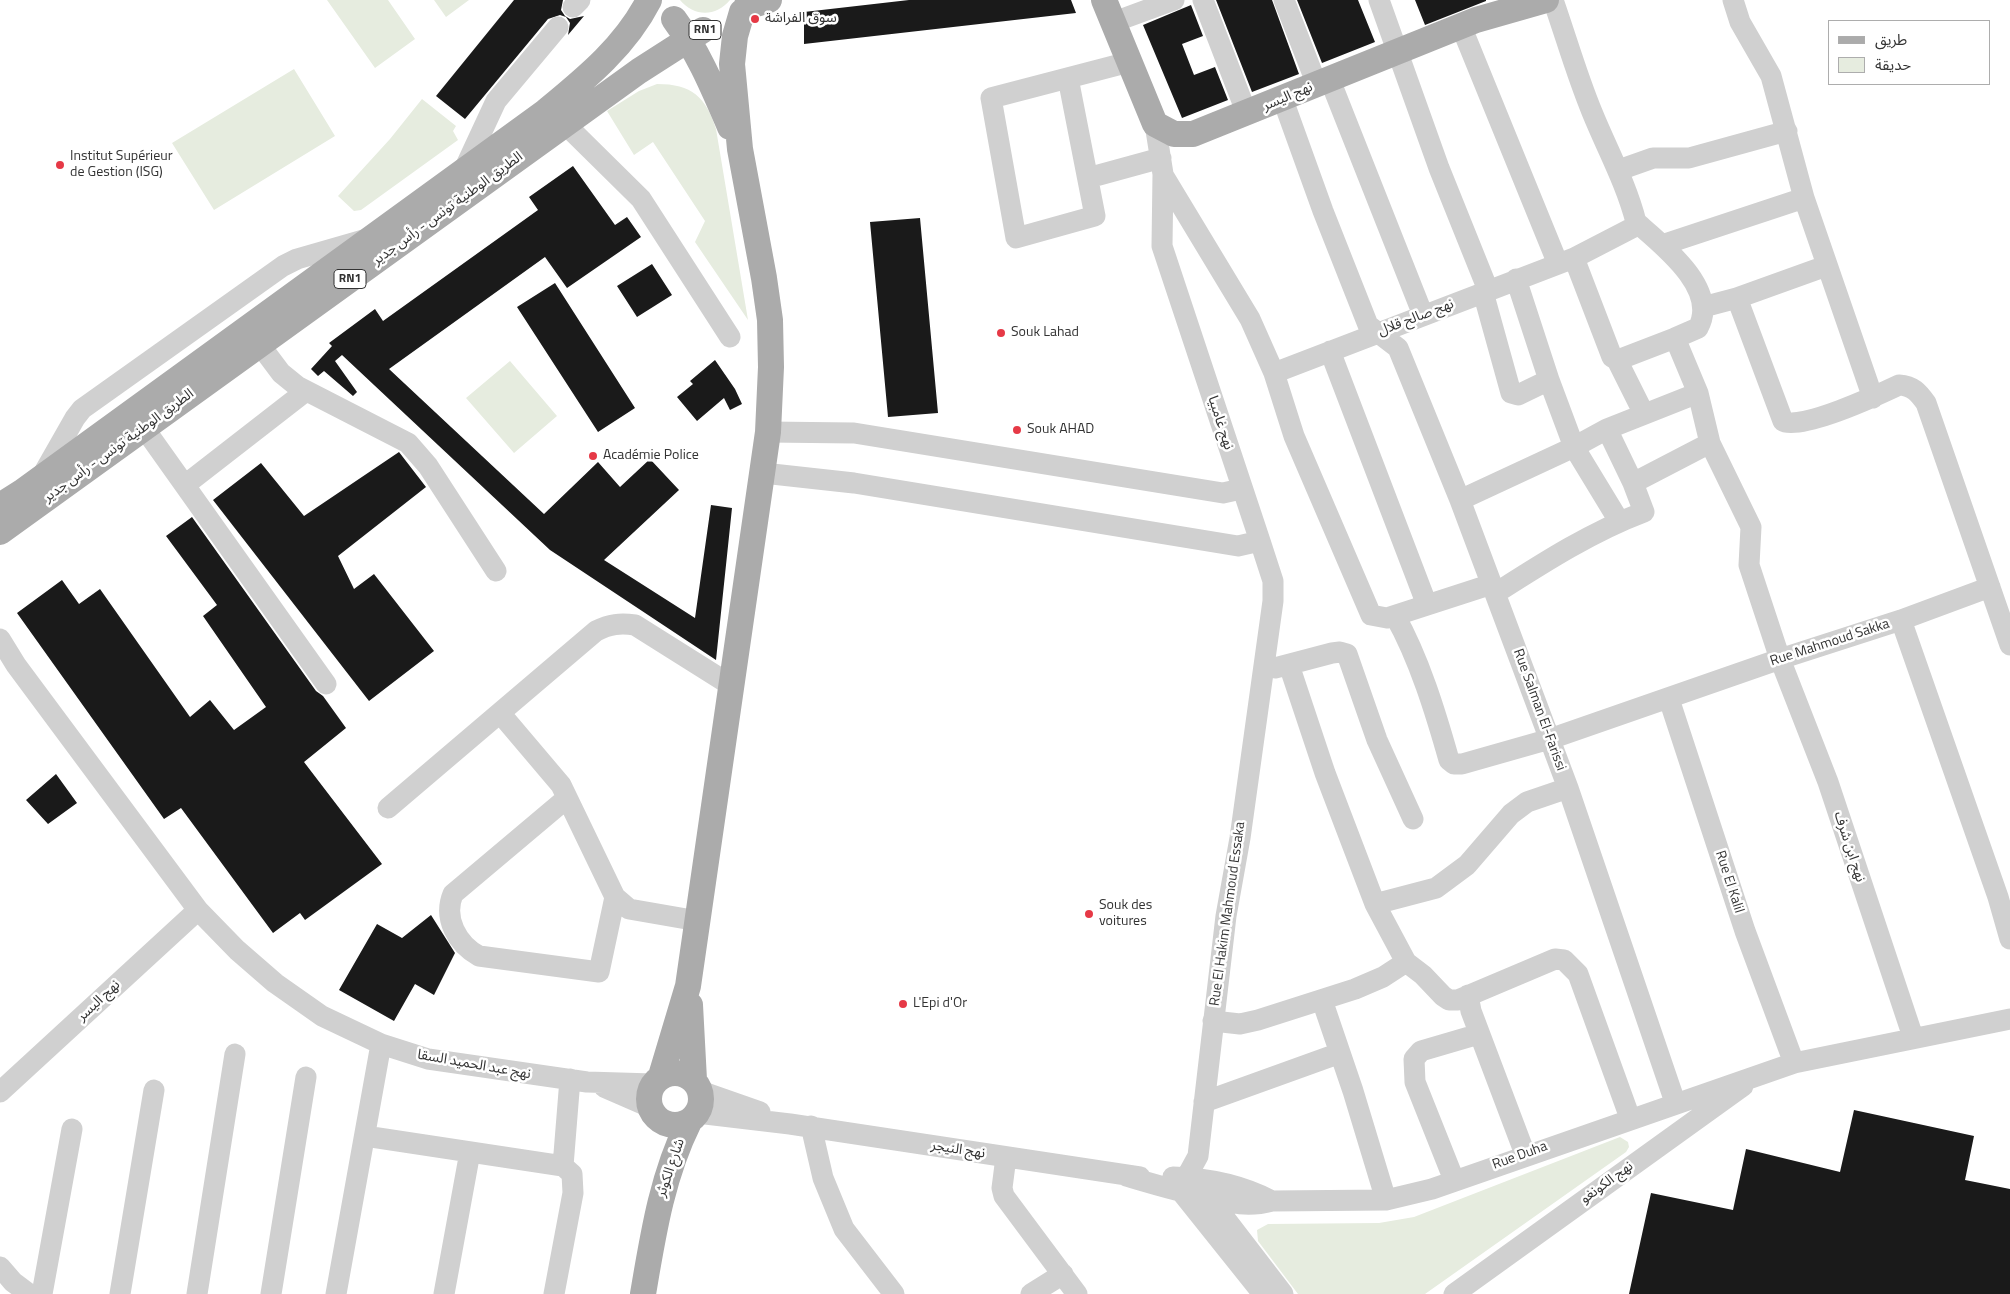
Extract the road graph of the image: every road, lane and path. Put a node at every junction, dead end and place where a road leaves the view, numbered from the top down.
1 (626, 0) edge
2 (648, 0) edge
3 (1174, 0) edge
4 (1204, 0) edge
5 (1284, 0) edge
6 (1379, 0) edge
7 (1546, 0) edge
8 (1553, 0) edge
9 (1733, 0) edge
10 (752, 5) edge
11 (1499, 6) edge
12 (1109, 11) edge
13 (682, 22) edge
14 (1461, 26) junction
15 (558, 27) dead end
16 (616, 50) junction
17 (1396, 53) junction
18 (1129, 62) junction
19 (1068, 78) junction
20 (1324, 82) junction
21 (1283, 100) junction
22 (1247, 114) junction
23 (565, 124) junction
24 (1155, 124) junction
25 (1787, 131) junction
26 (740, 149) junction
27 (1162, 166) junction
28 (1619, 170) junction
29 (462, 173) junction
30 (1088, 178) junction
31 (1804, 198) junction
32 (1636, 222) junction
33 (1662, 245) junction
34 (1566, 261) junction
35 (1826, 266) junction
36 (1516, 279) junction
37 (1486, 291) junction
38 (1737, 298) junction
39 (1703, 307) junction
40 (1423, 315) junction
41 (1377, 333) junction
42 (730, 337) dead end
43 (1675, 338) junction
44 (260, 345) junction
45 (1330, 351) junction
46 (1617, 360) junction
47 (1274, 373) junction
48 (1549, 380) junction
49 (306, 391) junction
50 (1698, 393) junction
51 (1872, 398) junction
52 (1644, 414) junction
53 (144, 428) junction
54 (1606, 429) junction
55 (768, 432) junction
56 (1710, 443) junction
57 (1574, 447) junction
58 (763, 473) junction
59 (1633, 482) junction
60 (185, 485) junction
61 (1241, 489) junction
62 (1460, 500) junction
63 (0, 506) edge
64 (1619, 521) junction
65 (0, 532) edge
66 (1260, 542) junction
67 (496, 572) dead end
68 (1990, 587) junction
69 (1494, 589) junction
70 (1427, 605) junction
71 (1395, 616) junction
72 (1901, 620) junction
73 (0, 639) edge
74 (2010, 645) edge
75 (0, 651) edge
76 (1780, 659) junction
77 (1289, 664) junction
78 (16, 665) junction
79 (1262, 672) junction
80 (326, 684) dead end
81 (732, 686) junction
82 (1669, 699) junction
83 (500, 713) junction
84 (1550, 740) junction
85 (1568, 788) junction
86 (567, 798) junction
87 (388, 808) dead end
88 (1413, 819) dead end
89 (2004, 895) edge
90 (615, 897) junction
91 (1375, 904) junction
92 (198, 910) junction
93 (698, 921) junction
94 (2010, 939) edge
95 (1406, 962) junction
96 (688, 986) junction
97 (1468, 995) junction
98 (1322, 1000) junction
99 (2010, 1019) edge
100 (1213, 1021) junction
101 (1479, 1034) junction
102 (1913, 1038) junction
103 (381, 1044) junction
104 (1340, 1053) junction
105 (235, 1054) dead end
106 (1794, 1063) junction
107 (1761, 1072) junction
108 (306, 1077) dead end
109 (579, 1080) junction
110 (154, 1090) dead end
111 (0, 1092) edge
112 (655, 1096) junction
113 (695, 1102) junction
114 (1204, 1102) junction
115 (1675, 1102) junction
116 (1630, 1118) junction
117 (800, 1125) junction
118 (72, 1129) dead end
119 (365, 1136) junction
120 (470, 1152) junction
121 (1524, 1154) junction
122 (1198, 1156) junction
123 (1006, 1157) junction
124 (563, 1166) junction
125 (1454, 1180) junction
126 (1185, 1186) junction
127 (1207, 1189) junction
128 (1386, 1200) junction
129 (1263, 1203) junction
130 (656, 1216) junction
131 (1242, 1240) junction
132 (0, 1267) edge
133 (1063, 1274) junction
134 (1269, 1292) edge
135 (29, 1294) edge
136 (42, 1294) edge
137 (120, 1294) edge
138 (197, 1294) edge
139 (271, 1294) edge
140 (336, 1294) edge
141 (444, 1294) edge
142 (554, 1294) edge
143 (643, 1294) edge
144 (894, 1294) edge
145 (1031, 1294) edge
146 (1077, 1294) edge
147 (1454, 1294) edge

1 - 16 main road
2 - 16 main road, الطريق الوطنية تونس - رأس جدير / RN1
3 - 12 street
4 - 22 street
5 - 20 street
6 - 17 street
7 - 11 main road, نهج اليسر
8 - 28 street
9 - 25 street
10 - 13 main road, RN1
10 - 26 main road
11 - 14 main road, نهج اليسر
12 - 18 main road
13 - 23 main road, الطريق الوطنية تونس - رأس جدير / RN1
13 - 26 main road
14 - 17 main road, نهج اليسر
14 - 34 street
15 - 29 street
16 - 29 main road, الطريق الوطنية تونس - رأس جدير / RN1
17 - 20 main road, نهج اليسر
17 - 37 street
18 - 19 street
18 - 24 main road
19 - 30 street
19 - 30 street
20 - 21 main road, نهج اليسر
20 - 40 street
21 - 22 main road, نهج اليسر
21 - 41 street
22 - 24 main road, نهج اليسر
23 - 42 street
23 - 44 main road, الطريق الوطنية تونس - رأس جدير / RN1
24 - 27 street
25 - 28 street
25 - 31 street
26 - 55 main road
27 - 30 street
27 - 47 street
27 - 61 street, نهج غامبيا
28 - 32 street
29 - 63 main road, الطريق الوطنية تونس - رأس جدير / RN1
31 - 33 street
31 - 35 street
32 - 33 street
32 - 34 street, نهج صالح قلال
33 - 39 street
34 - 36 street, نهج صالح قلال
34 - 46 street
35 - 38 street
35 - 51 street
36 - 37 street, نهج صالح قلال
36 - 48 street
37 - 40 street, نهج صالح قلال
37 - 48 street
38 - 39 street
38 - 51 street
39 - 43 street
40 - 41 street, نهج صالح قلال
41 - 45 street, نهج صالح قلال
41 - 62 street, Rue Salman El-Farissi
43 - 46 street
43 - 50 street, نهج ابن شرف
44 - 49 street
44 - 53 main road, الطريق الوطنية تونس - رأس جدير / RN1
45 - 47 street, نهج صالح قلال
45 - 70 street
46 - 52 street
47 - 71 street
48 - 57 street
49 - 60 street
49 - 67 street
50 - 52 street
50 - 56 street, نهج ابن شرف
51 - 68 street
52 - 54 street
53 - 60 street
53 - 65 main road, الطريق الوطنية تونس - رأس جدير / RN1
54 - 57 street
54 - 59 street
55 - 58 main road
55 - 61 street
56 - 59 street
56 - 76 street, نهج ابن شرف
57 - 62 street
57 - 64 street
58 - 66 street
58 - 81 main road
59 - 64 street
60 - 80 street
61 - 66 street, نهج غامبيا
62 - 69 street, Rue Salman El-Farissi
64 - 69 street
66 - 79 street, نهج غامبيا
68 - 72 street, Rue Mahmoud Sakka
68 - 74 street
69 - 70 street
69 - 84 street, Rue Salman El-Farissi
70 - 71 street
71 - 84 street, Rue Mahmoud Sakka
72 - 76 street, Rue Mahmoud Sakka
72 - 89 street
73 - 78 street
75 - 78 street
76 - 82 street, Rue Mahmoud Sakka
76 - 102 street, نهج ابن شرف
77 - 79 street
77 - 88 street
77 - 91 street
78 - 92 street, نهج عبد الحميد السقا
79 - 100 street, Rue El Hakim Mahmoud Essaka
81 - 83 street
81 - 93 main road
82 - 84 street, Rue Mahmoud Sakka
82 - 106 street, Rue El Kalil
83 - 86 street
83 - 87 street
84 - 85 street, Rue Salman El-Farissi
85 - 91 street
85 - 115 street, Rue Salman El-Farissi
86 - 90 street
86 - 90 street
89 - 94 street
90 - 93 street
91 - 95 street
92 - 103 street, نهج عبد الحميد السقا
92 - 111 street, نهج اليسر
93 - 96 main road
95 - 97 street
95 - 98 street
96 - 112 main road
96 - 113 main road
97 - 101 street
97 - 116 street
98 - 100 street
98 - 104 street
99 - 102 street, Rue Duha
100 - 114 street, Rue El Hakim Mahmoud Essaka
101 - 121 street
101 - 125 street
102 - 106 street, Rue Duha
103 - 109 street, نهج عبد الحميد السقا
103 - 119 street
104 - 114 street
104 - 128 street
105 - 138 street
106 - 107 street, Rue Duha
107 - 115 street, Rue Duha
107 - 147 street, نهج الكونغو
108 - 139 street
109 - 112 street, نهج عبد الحميد السقا
109 - 124 street
110 - 137 street
112 - 113 main road
112 - 113 main road
112 - 130 main road, شارع الكوثر
113 - 117 street, نهج النيجر
113 - 130 main road, شارع الكوثر
114 - 122 street, Rue El Hakim Mahmoud Essaka
115 - 116 street, Rue Duha
116 - 121 street, Rue Duha
117 - 123 street, نهج النيجر
117 - 144 street
118 - 136 street
119 - 120 street
119 - 140 street
120 - 124 street
120 - 141 street
121 - 125 street, Rue Duha
122 - 126 street
122 - 127 street
123 - 126 street, نهج النيجر
123 - 133 street
124 - 142 street
125 - 128 street, Rue Duha
126 - 127 street, Rue Duha
126 - 134 street
127 - 129 street, Rue Duha
127 - 131 street
128 - 129 street, Rue Duha
129 - 131 street
130 - 143 main road, شارع الكوثر
131 - 134 street
132 - 135 street
133 - 145 street
133 - 146 street

